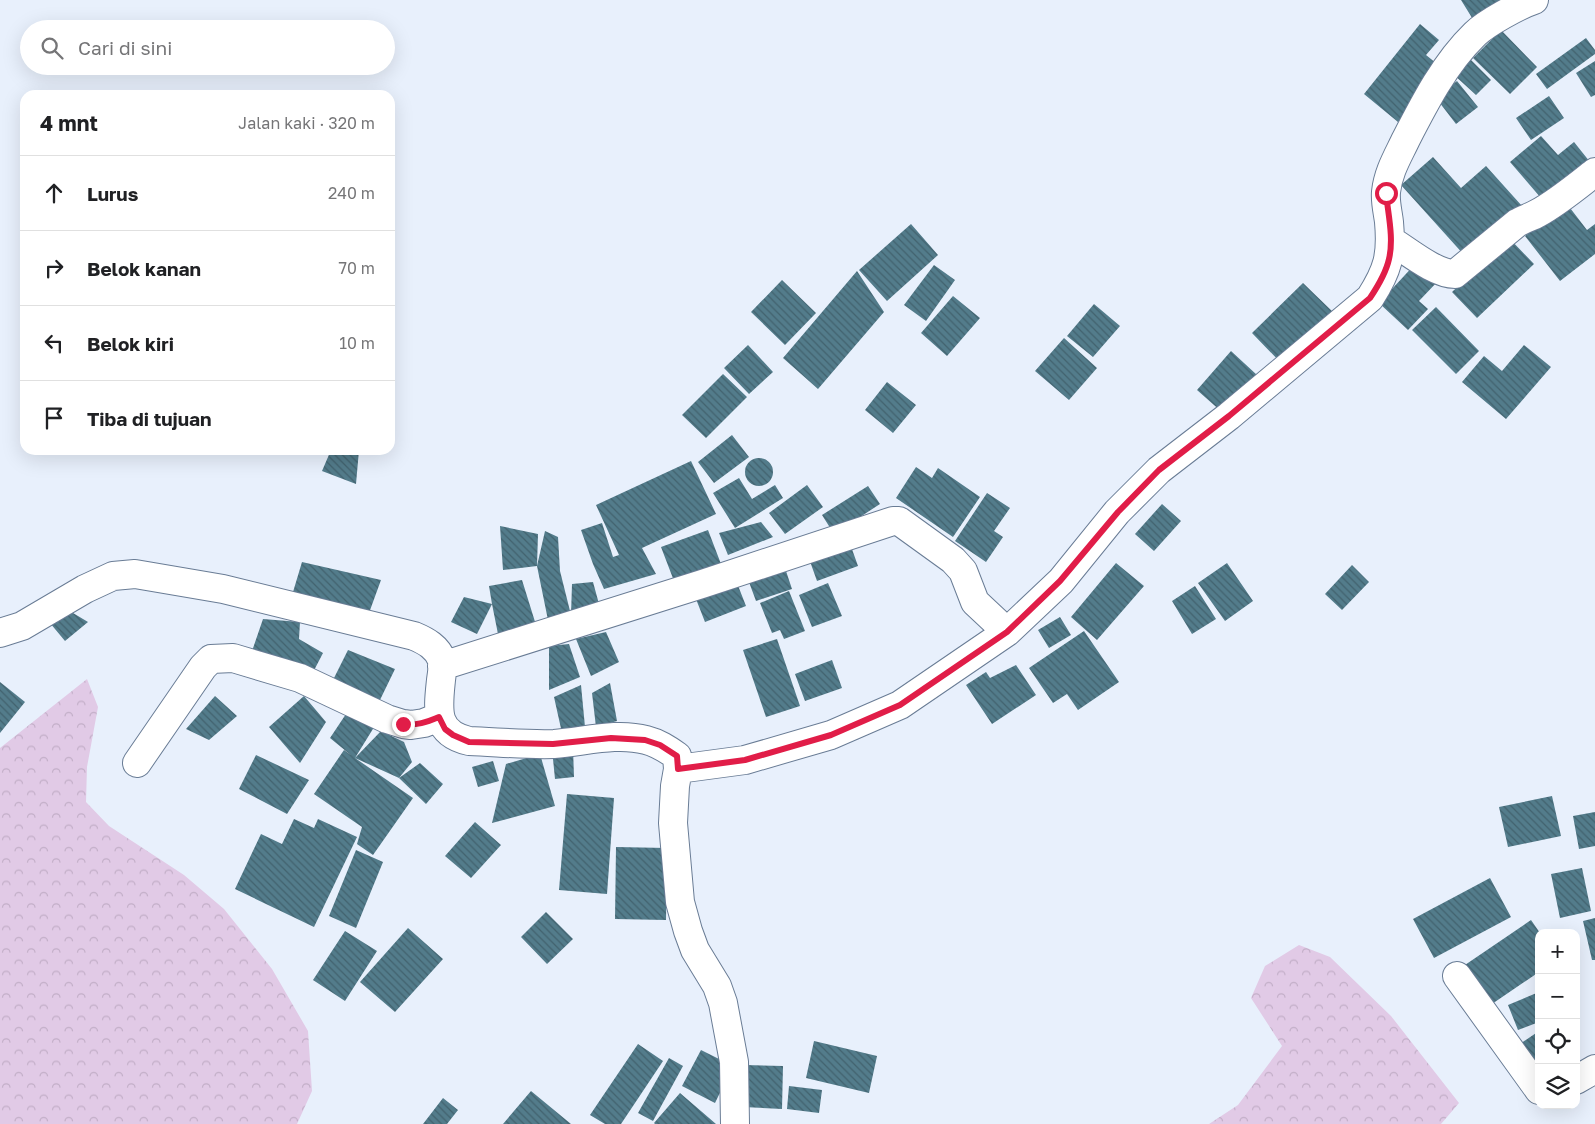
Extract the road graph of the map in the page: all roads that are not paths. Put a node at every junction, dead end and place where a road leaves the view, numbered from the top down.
1 (1534, 0) edge
2 (1595, 172) edge
3 (1390, 240) junction
4 (0, 632) edge
5 (1007, 632) junction
6 (442, 666) junction
7 (439, 717) junction
8 (137, 763) dead end
9 (678, 769) junction
10 (1457, 976) dead end
11 (1595, 1069) edge
12 (1580, 1078) edge
13 (1535, 1084) edge
14 (735, 1124) edge

1 - 3 street
2 - 3 street
3 - 5 street
4 - 6 street
5 - 6 street
5 - 9 street
6 - 7 street
7 - 8 street
7 - 9 street
9 - 14 street
10 - 13 street
11 - 12 street

